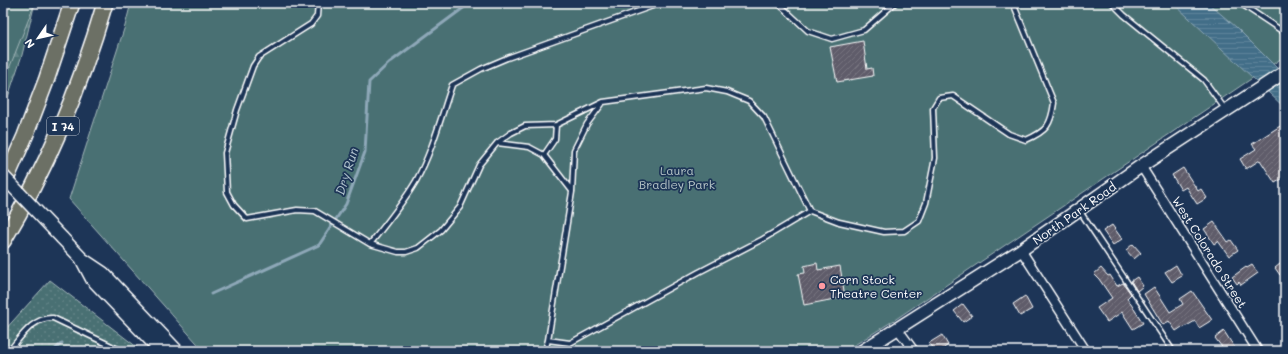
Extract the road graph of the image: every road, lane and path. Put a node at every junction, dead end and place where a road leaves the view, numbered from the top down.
1 (72, 3) edge
2 (105, 3) edge
3 (318, 3) edge
4 (661, 3) edge
5 (778, 3) edge
6 (895, 3) edge
7 (1013, 3) edge
8 (1112, 3) edge
9 (1240, 3) edge
10 (1285, 34) edge
11 (1285, 72) edge
12 (603, 102) junction
13 (1226, 110) junction
14 (556, 125) junction
15 (497, 143) junction
16 (544, 155) junction
17 (1141, 166) junction
18 (3, 176) edge
19 (3, 186) edge
20 (572, 192) junction
21 (1078, 210) junction
22 (810, 211) junction
23 (3, 241) edge
24 (370, 244) junction
25 (1020, 250) junction
26 (82, 259) junction
27 (897, 328) junction
28 (548, 340) junction
29 (9, 351) edge
30 (122, 351) edge
31 (161, 351) edge
32 (177, 351) edge
33 (544, 351) edge
34 (862, 351) edge
35 (914, 351) edge
36 (1086, 351) edge
37 (1174, 351) edge
38 (1258, 351) edge

1 - 19 highway, I 74
2 - 23 highway, I 74
3 - 24 lane
4 - 24 lane
5 - 6 lane
7 - 22 lane
8 - 13 lane
9 - 10 lane
11 - 13 street, North Park Road
12 - 14 lane
12 - 20 lane
12 - 22 lane
13 - 17 street, North Park Road
14 - 15 lane
14 - 16 lane
15 - 16 lane
15 - 24 lane
16 - 20 lane
17 - 21 street, North Park Road
17 - 38 street, West Colorado Street
18 - 26 street, bridge
20 - 28 lane
21 - 25 street, North Park Road
21 - 37 lane
22 - 28 lane
25 - 27 street, North Park Road
25 - 36 street
26 - 31 street
26 - 32 street
27 - 34 street, North Park Road
27 - 35 street
28 - 33 lane
29 - 30 lane

